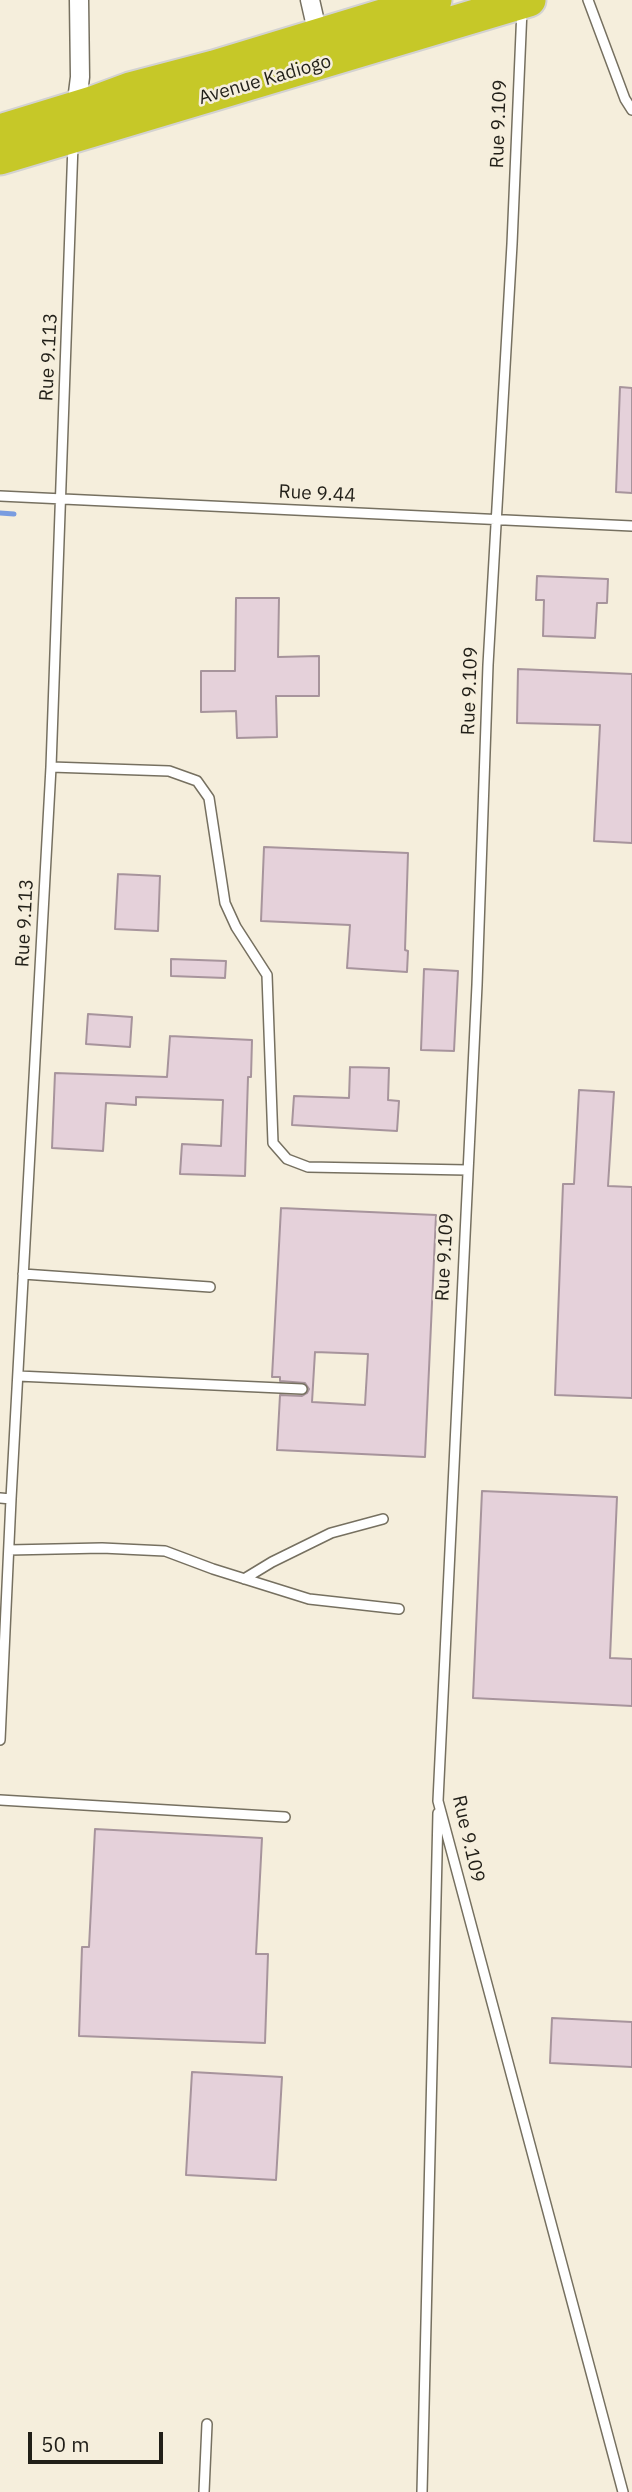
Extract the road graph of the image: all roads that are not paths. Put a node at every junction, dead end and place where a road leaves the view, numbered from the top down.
1 (79, 0) edge
2 (310, 0) edge
3 (435, 0) edge
4 (588, 0) edge
5 (524, 1) edge
6 (318, 35) junction
7 (632, 110) edge
8 (75, 122) junction
9 (0, 131) edge
10 (0, 158) edge
11 (0, 496) edge
12 (59, 499) junction
13 (495, 521) junction
14 (632, 526) edge
15 (51, 767) junction
16 (467, 1170) junction
17 (23, 1275) junction
18 (210, 1287) dead end
19 (18, 1376) junction
20 (302, 1389) dead end
21 (0, 1498) edge
22 (11, 1499) junction
23 (383, 1519) dead end
24 (9, 1550) junction
25 (244, 1579) junction
26 (399, 1609) dead end
27 (0, 1740) edge
28 (0, 1800) edge
29 (438, 1801) junction
30 (285, 1817) dead end
31 (207, 2424) dead end
32 (204, 2492) edge
33 (422, 2492) edge
34 (623, 2492) edge

1 - 8 street
2 - 6 street
3 - 6 highway, Avenue Kadiogo
4 - 7 lane
5 - 8 highway, Avenue Kadiogo
5 - 13 lane, Rue 9.109
6 - 8 highway, Avenue Kadiogo
8 - 9 highway, Avenue Kadiogo
8 - 10 highway, Avenue Kadiogo
8 - 12 lane, Rue 9.113
11 - 12 lane, Rue 9.44
12 - 13 lane, Rue 9.44
12 - 15 lane, Rue 9.113
13 - 14 lane, Rue 9.44
13 - 16 lane, Rue 9.109
15 - 16 lane
15 - 17 lane, Rue 9.113
16 - 29 lane, Rue 9.109
17 - 18 lane
17 - 19 lane, Rue 9.113
19 - 20 lane
19 - 22 lane, Rue 9.113
21 - 22 lane
22 - 24 lane, Rue 9.113
23 - 25 lane
24 - 25 lane
24 - 27 lane, Rue 9.113
25 - 26 lane
28 - 30 lane
29 - 33 lane
29 - 34 lane, Rue 9.109
31 - 32 lane

